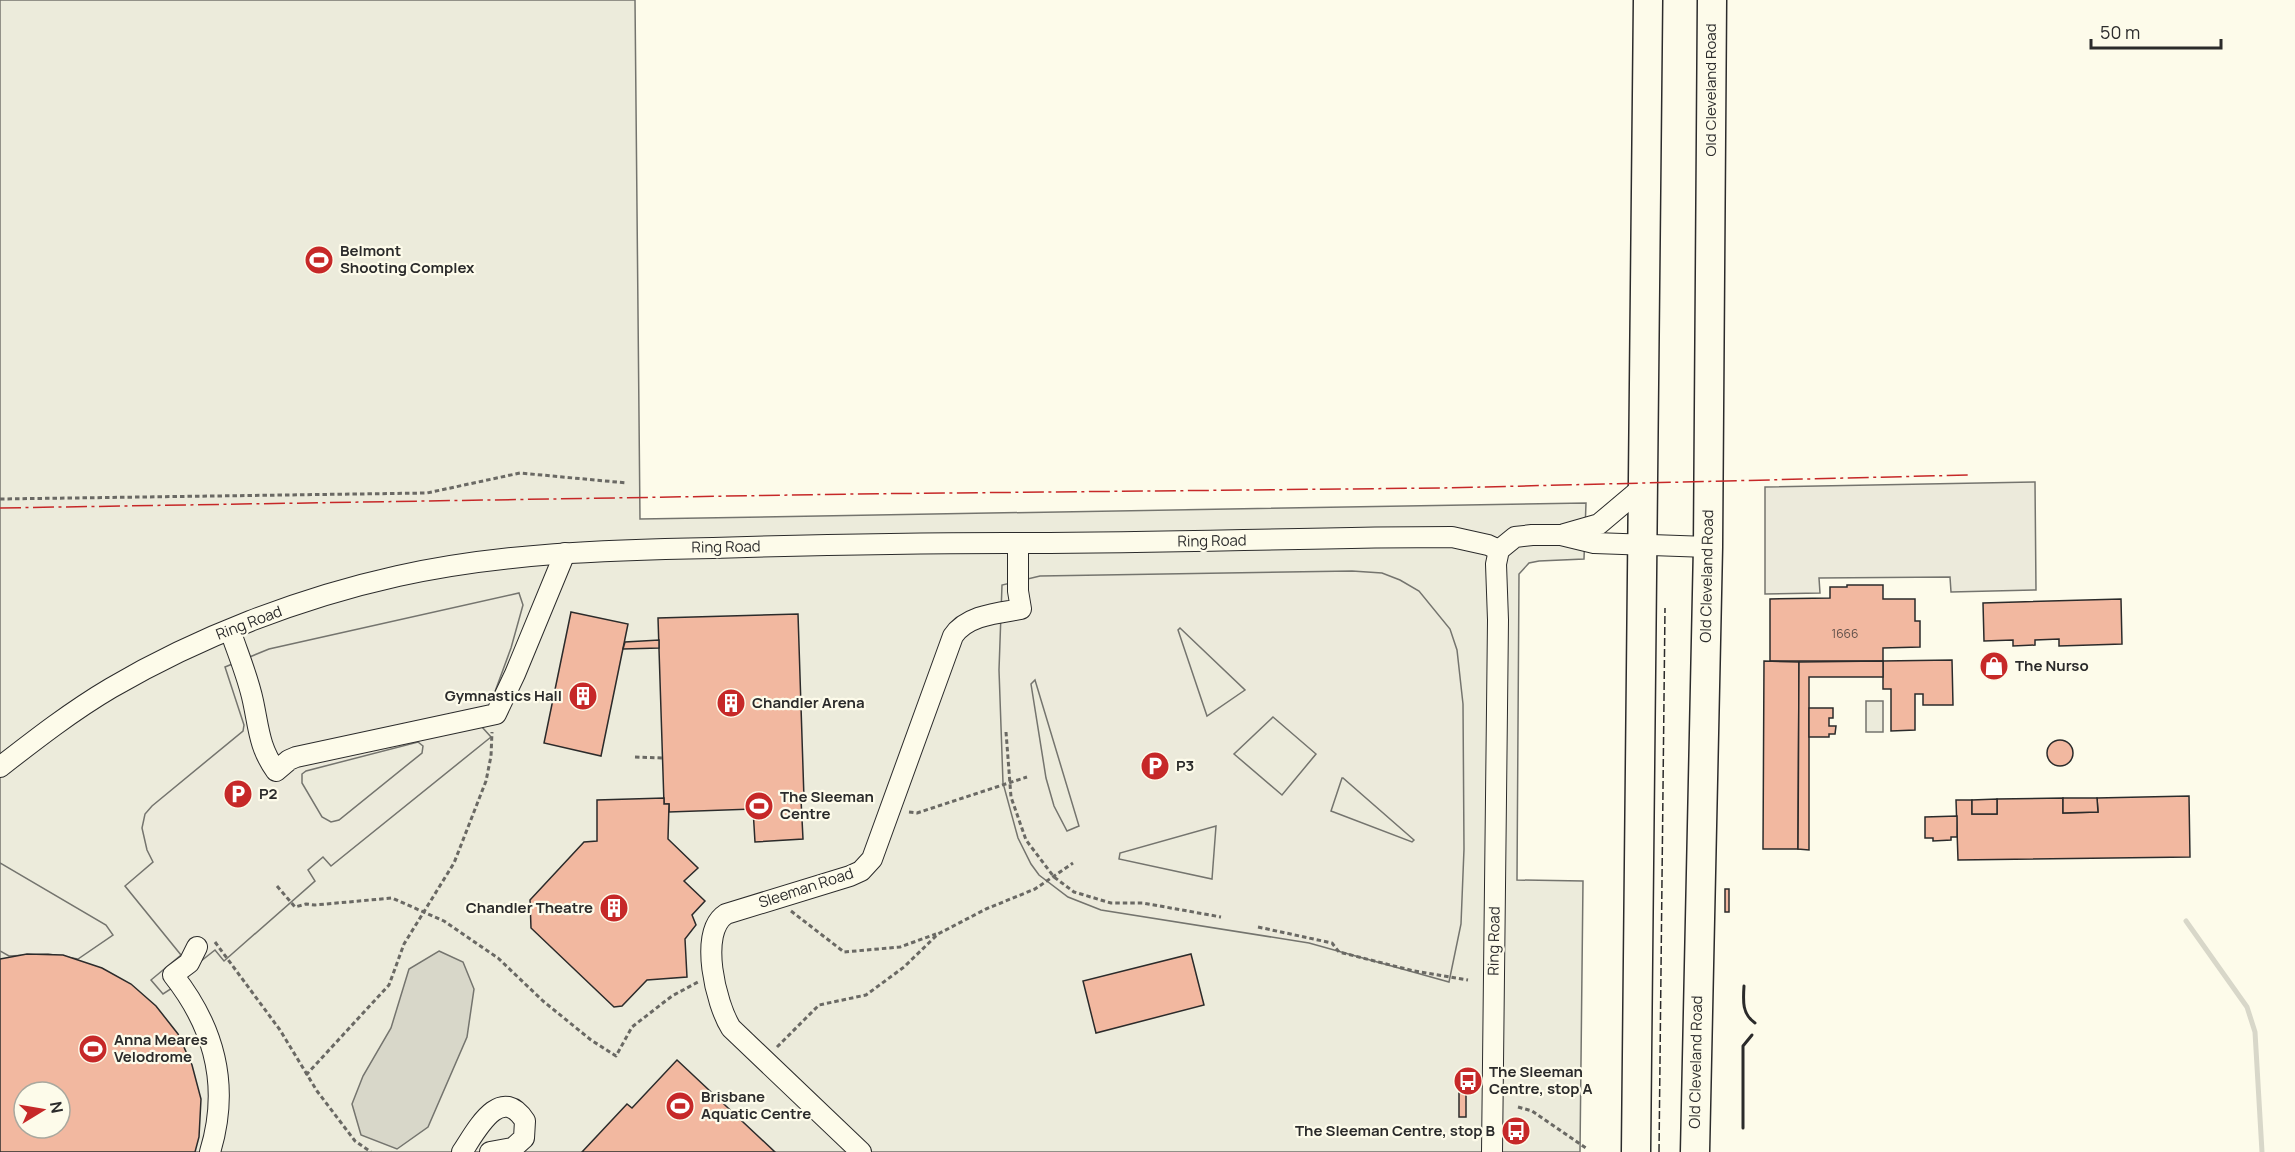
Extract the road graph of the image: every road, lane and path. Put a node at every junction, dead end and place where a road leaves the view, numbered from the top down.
1 (1648, 0) edge
2 (1712, 0) edge
3 (627, 483) dead end
4 (1643, 487) junction
5 (0, 499) edge
6 (1561, 535) junction
7 (1018, 543) junction
8 (1642, 545) junction
9 (1708, 547) junction
10 (1498, 550) junction
11 (565, 553) junction
12 (230, 630) junction
13 (488, 716) junction
14 (1006, 732) dead end
15 (635, 757) dead end
16 (663, 758) dead end
17 (0, 767) edge
18 (1027, 777) dead end
19 (1008, 782) junction
20 (884, 832) junction
21 (1073, 863) dead end
22 (1054, 877) junction
23 (277, 886) dead end
24 (781, 898) junction
25 (424, 911) junction
26 (1221, 917) dead end
27 (1258, 927) dead end
28 (938, 934) junction
29 (205, 943) joint
30 (714, 979) junction
31 (1468, 980) dead end
32 (764, 1061) junction
33 (306, 1075) junction
34 (1518, 1107) dead end
35 (1586, 1148) dead end
36 (210, 1152) edge
37 (371, 1152) edge
38 (462, 1152) edge
39 (490, 1152) edge
40 (861, 1152) edge
41 (1492, 1152) edge
42 (1636, 1152) edge
43 (1695, 1152) edge

1 - 4 highway
2 - 9 highway, Old Cleveland Road
3 - 5 path
4 - 6 lane
4 - 8 highway
6 - 8 lane
6 - 10 lane
7 - 10 lane, Ring Road
7 - 11 lane, Ring Road
7 - 20 lane, Sleeman Road
8 - 9 lane
8 - 42 highway
9 - 43 highway, Old Cleveland Road
10 - 41 lane, Ring Road
11 - 12 lane, Ring Road
11 - 13 lane
12 - 13 lane
12 - 17 lane, Ring Road
13 - 25 path
14 - 19 path
15 - 16 path
18 - 19 path
19 - 20 path
19 - 22 path
20 - 24 lane, Sleeman Road
21 - 22 path
22 - 26 path
22 - 28 path
23 - 25 path
24 - 28 path
24 - 30 lane, Sleeman Road
25 - 30 path
25 - 33 path
27 - 31 path
28 - 32 path
29 - 33 path
29 - 36 lane
30 - 32 lane, Sleeman Road
32 - 40 lane, Sleeman Road
33 - 37 path
34 - 35 path
38 - 39 lane

